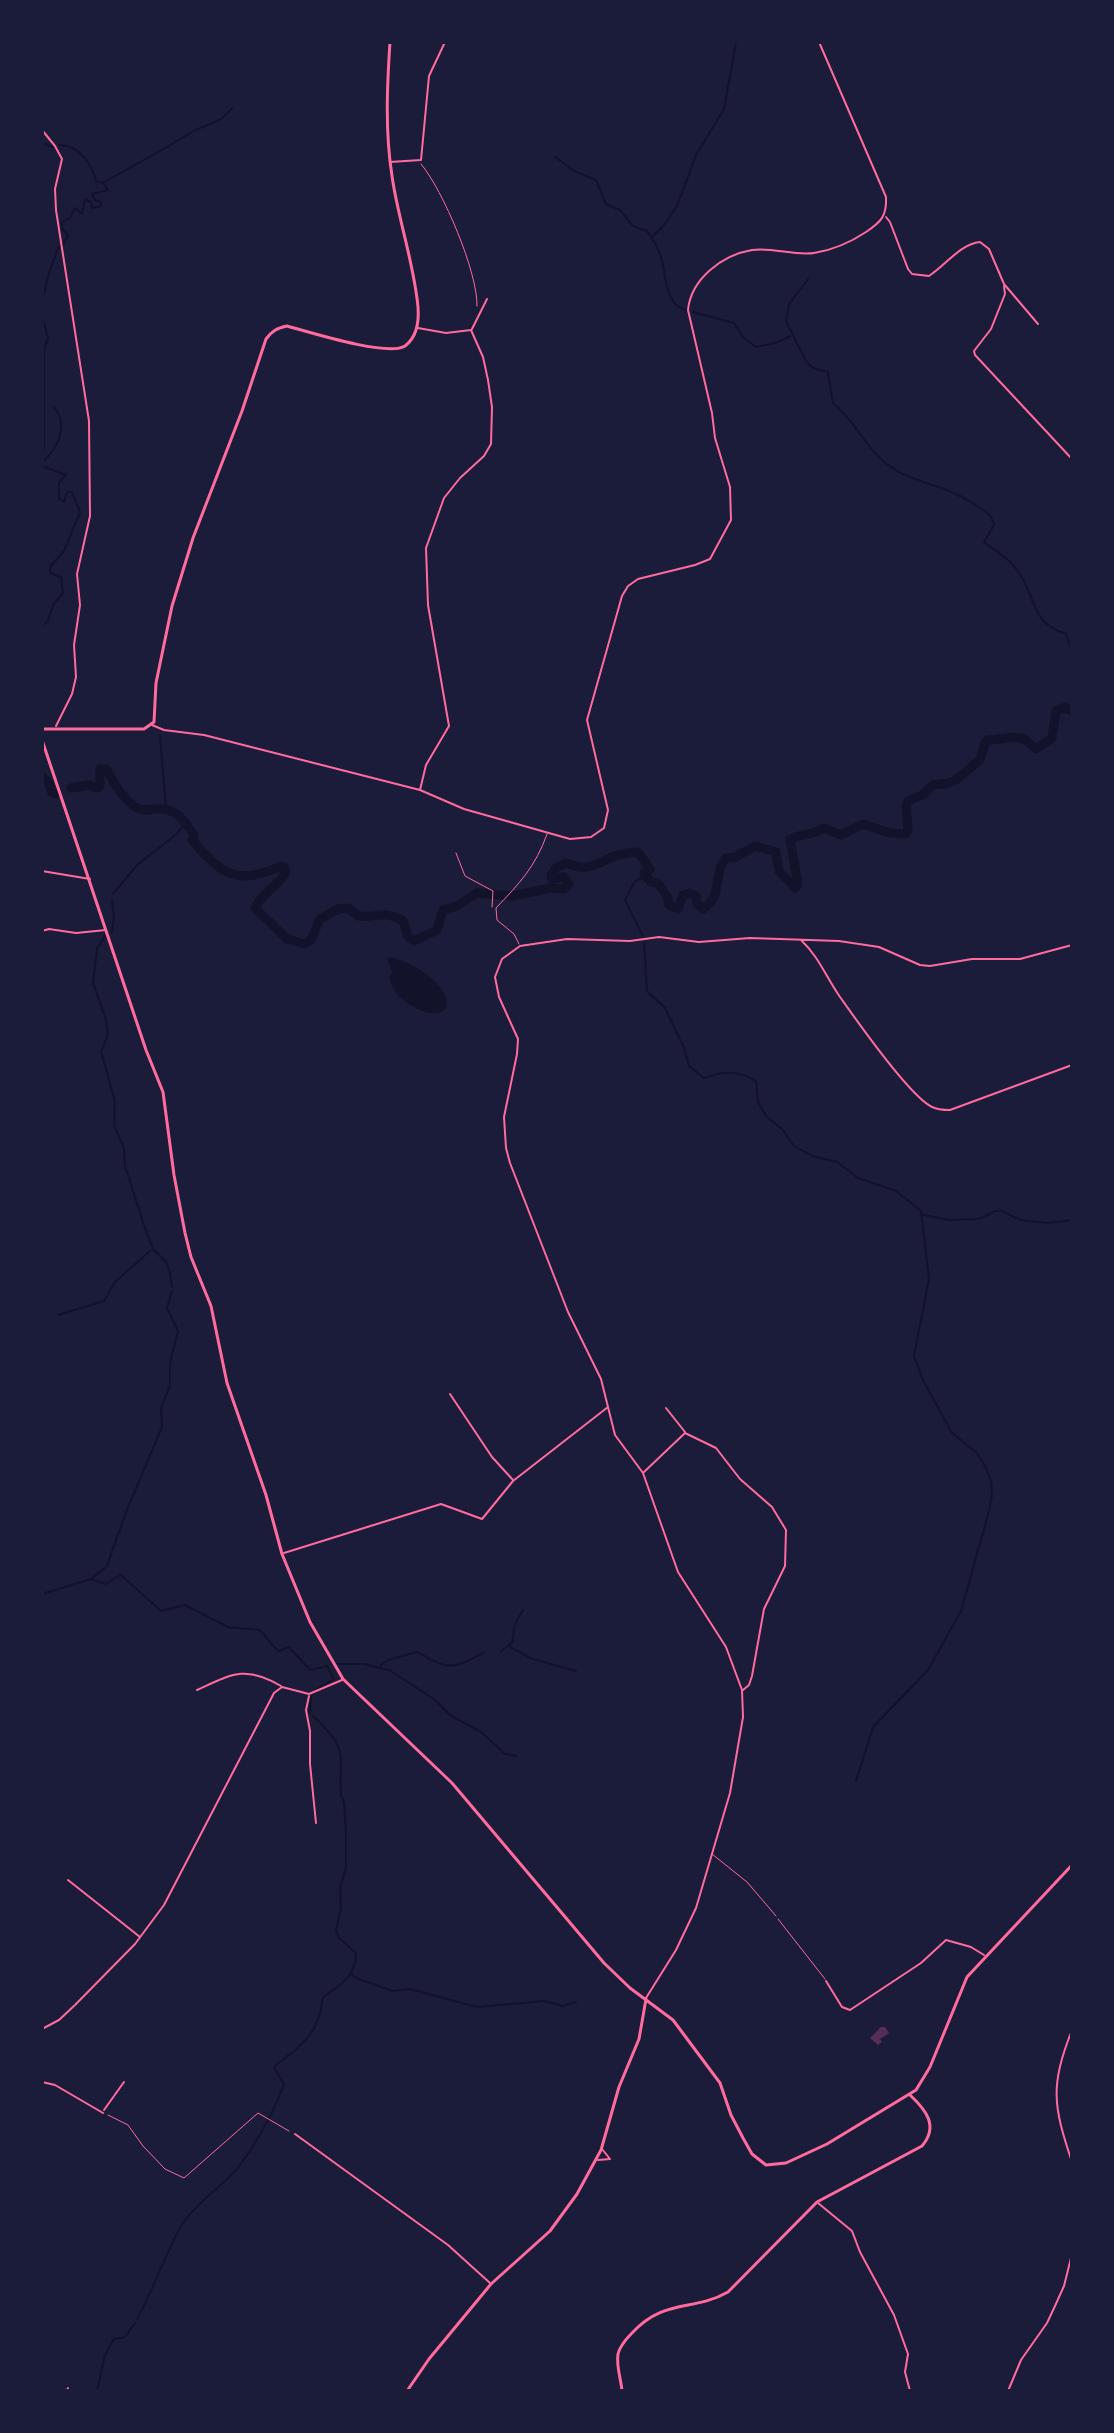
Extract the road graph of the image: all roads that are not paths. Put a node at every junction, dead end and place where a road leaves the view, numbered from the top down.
1 (390, 42) edge
2 (445, 42) edge
3 (819, 42) edge
4 (42, 130) edge
5 (390, 162) junction
6 (885, 216) junction
7 (1004, 284) junction
8 (487, 299) dead end
9 (1038, 324) dead end
10 (417, 327) junction
11 (471, 330) junction
12 (1072, 459) edge
13 (152, 725) junction
14 (56, 728) junction
15 (42, 729) edge
16 (42, 740) edge
17 (420, 790) junction
18 (547, 834) junction
19 (42, 871) edge
20 (90, 879) junction
21 (107, 930) junction
22 (42, 931) edge
23 (801, 940) junction
24 (1072, 945) edge
25 (520, 946) junction
26 (1072, 1065) edge
27 (450, 1394) dead end
28 (609, 1406) junction
29 (666, 1408) dead end
30 (685, 1433) junction
31 (643, 1473) junction
32 (513, 1481) junction
33 (282, 1554) junction
34 (343, 1679) junction
35 (282, 1687) junction
36 (197, 1690) dead end
37 (742, 1690) junction
38 (309, 1694) junction
39 (316, 1823) dead end
40 (711, 1854) junction
41 (1072, 1865) edge
42 (68, 1880) dead end
43 (776, 1916) dead end
44 (778, 1919) dead end
45 (141, 1937) junction
46 (985, 1956) junction
47 (826, 1981) joint
48 (646, 1999) junction
49 (42, 2028) edge
50 (1072, 2030) edge
51 (42, 2082) edge
52 (124, 2082) dead end
53 (910, 2095) junction
54 (295, 2134) road end
55 (601, 2148) junction
56 (597, 2160) junction
57 (1072, 2162) edge
58 (817, 2202) junction
59 (1072, 2254) edge
60 (491, 2284) junction
61 (407, 2391) edge
62 (622, 2391) edge
63 (910, 2391) edge
64 (1008, 2391) edge

1 - 5 street
2 - 5 street
3 - 6 street
4 - 14 street
5 - 10 street
6 - 7 street
6 - 18 street
7 - 9 street
7 - 12 street
8 - 11 street
10 - 11 street
10 - 13 street
11 - 17 street
13 - 14 street
13 - 17 street
14 - 15 street
16 - 20 street
17 - 18 street
18 - 25 lane
19 - 20 street
20 - 21 street
21 - 22 street
21 - 33 street
23 - 24 street
23 - 25 street
23 - 26 street
25 - 28 street
27 - 32 street
28 - 31 street
28 - 32 street
29 - 30 street
30 - 31 street
30 - 37 street
31 - 37 street
32 - 33 street
33 - 34 street
34 - 38 street
34 - 48 street
35 - 36 street
35 - 38 street
35 - 45 street
37 - 40 street
38 - 39 street
40 - 43 lane
40 - 48 street
41 - 46 street
42 - 45 street
44 - 47 lane
45 - 49 street
46 - 47 street
46 - 53 street
48 - 53 street
48 - 55 street
50 - 57 street
51 - 52 street
53 - 58 street
54 - 60 street
55 - 56 street
55 - 56 street
56 - 60 street
58 - 62 street
58 - 63 street
59 - 64 street
60 - 61 street

